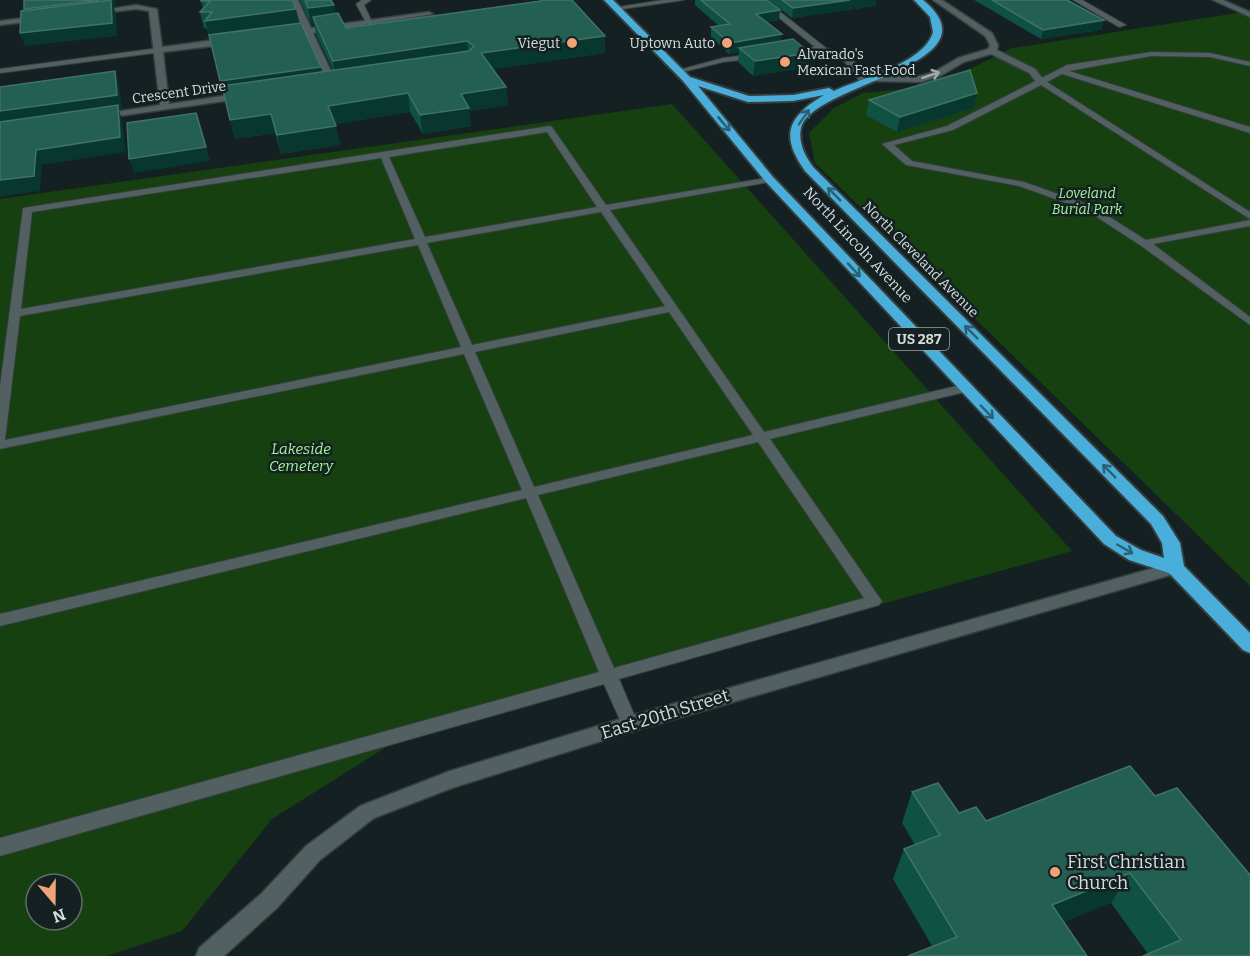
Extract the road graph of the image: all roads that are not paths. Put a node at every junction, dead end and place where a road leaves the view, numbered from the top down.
1 (294, 0) edge
2 (367, 0) edge
3 (608, 0) edge
4 (680, 0) edge
5 (761, 0) edge
6 (918, 0) edge
7 (937, 0) edge
8 (1077, 0) edge
9 (1217, 0) edge
10 (616, 8) junction
11 (80, 14) edge
12 (429, 14) edge
13 (1250, 15) edge
14 (45, 18) edge
15 (370, 22) junction
16 (0, 23) edge
17 (1122, 25) dead end
18 (308, 31) junction
19 (274, 36) edge
20 (239, 40) edge
21 (824, 49) junction
22 (159, 50) junction
23 (992, 51) junction
24 (778, 52) edge
25 (767, 54) edge
26 (1250, 64) edge
27 (0, 71) edge
28 (1062, 71) junction
29 (683, 75) junction
30 (869, 80) junction
31 (1040, 81) junction
32 (344, 82) edge
33 (332, 84) junction
34 (321, 85) edge
35 (841, 89) junction
36 (254, 95) edge
37 (165, 107) junction
38 (94, 118) edge
39 (1250, 130) edge
40 (384, 155) junction
41 (769, 179) junction
42 (603, 209) junction
43 (1250, 216) edge
44 (1250, 223) edge
45 (421, 241) junction
46 (1144, 243) junction
47 (671, 308) junction
48 (14, 314) junction
49 (1250, 322) edge
50 (468, 349) junction
51 (965, 388) junction
52 (760, 437) junction
53 (0, 438) edge
54 (0, 445) edge
55 (530, 493) junction
56 (1174, 568) junction
57 (0, 620) edge
58 (1250, 645) edge
59 (610, 677) junction
60 (630, 724) junction
61 (0, 847) edge
62 (207, 956) edge

1 - 18 street
2 - 15 lane
3 - 10 highway, North Lincoln Avenue / US 287
4 - 10 lane
5 - 21 lane
6 - 30 highway, North Cleveland Avenue / US 287
7 - 23 street
8 - 17 lane
9 - 13 street
10 - 29 highway, North Lincoln Avenue / US 287
11 - 22 street
12 - 15 street
14 - 16 street
15 - 18 street
18 - 19 street
18 - 33 street
20 - 22 street
21 - 24 lane
21 - 30 lane
22 - 27 lane
22 - 37 street
30 -> 23 street
23 - 31 street
25 - 29 lane
26 - 28 lane
28 - 31 lane
28 - 39 lane
29 - 35 highway
29 -> 41 highway, North Lincoln Avenue / US 287
30 - 35 highway, North Cleveland Avenue / US 287
31 - 43 lane
31 - 46 lane
32 - 33 street
33 - 34 street
56 -> 35 highway, North Cleveland Avenue / US 287
36 - 37 street, Crescent Drive
37 - 38 street, Crescent Drive
40 - 42 lane
40 - 45 lane
40 - 48 lane
41 - 42 lane
41 -> 51 highway, North Lincoln Avenue / US 287
42 - 45 lane
42 - 47 lane
44 - 46 lane
45 - 48 lane
45 - 50 lane
46 - 49 lane
47 - 50 lane
47 - 52 lane
48 - 53 lane
50 - 54 lane
50 - 55 lane
51 - 52 lane
51 -> 56 highway, North Lincoln Avenue / US 287
52 - 55 lane
52 - 59 lane
55 - 57 lane
55 - 59 lane
56 - 58 highway, North Lincoln Avenue / US 287
56 - 60 street, East 20th Street
59 - 60 lane
59 - 61 lane
60 - 62 street, East 20th Street

